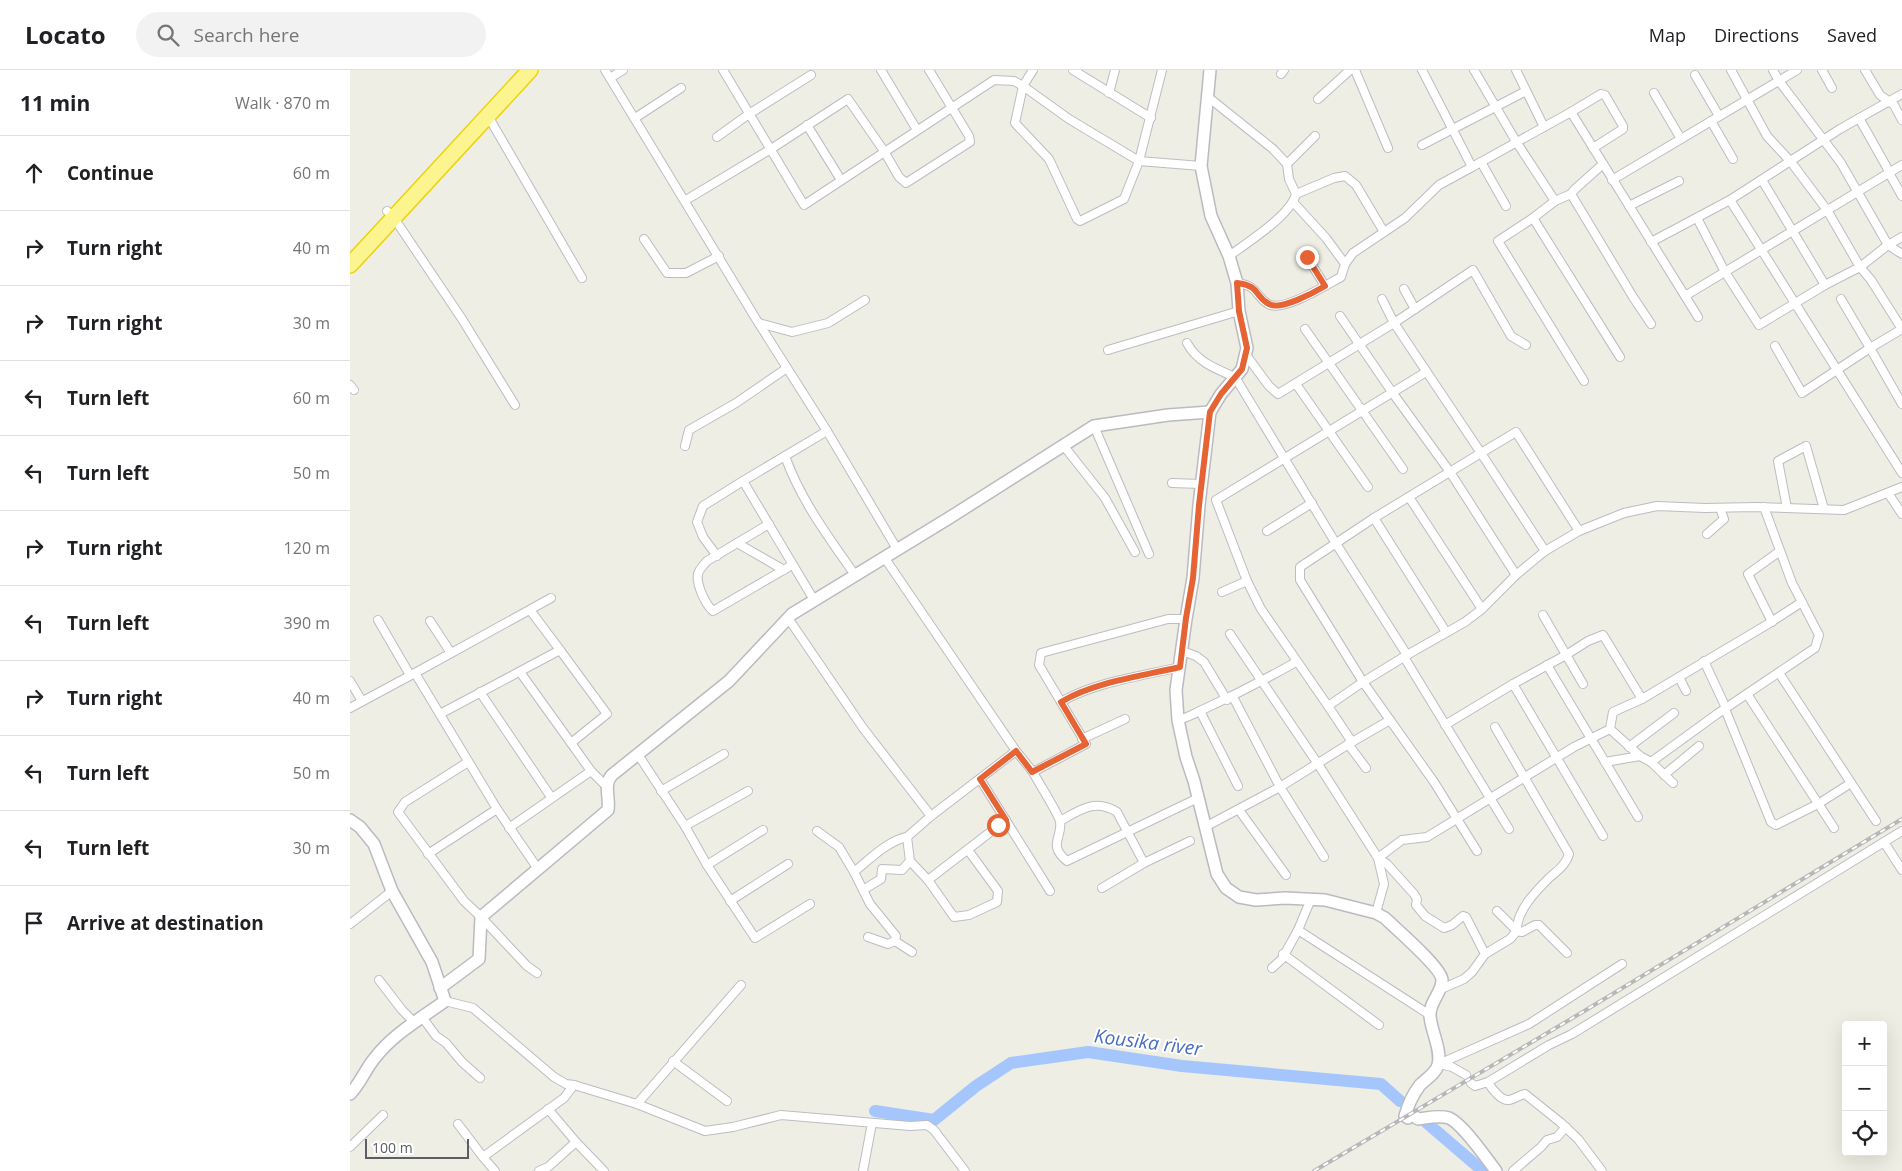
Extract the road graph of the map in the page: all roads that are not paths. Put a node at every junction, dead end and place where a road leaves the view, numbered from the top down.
1 (517, 70) edge
2 (530, 70) edge
3 (605, 70) edge
4 (623, 70) edge
5 (723, 70) edge
6 (881, 70) edge
7 (929, 70) edge
8 (1033, 70) edge
9 (1073, 70) edge
10 (1115, 70) edge
11 (1162, 70) edge
12 (1210, 70) edge
13 (1350, 70) edge
14 (1355, 70) edge
15 (1422, 70) edge
16 (1474, 70) edge
17 (1730, 70) edge
18 (1773, 70) edge
19 (1798, 70) edge
20 (1822, 70) edge
21 (1865, 70) edge
22 (1518, 71) edge
23 (811, 75) dead end
24 (1695, 75) dead end
25 (610, 78) junction
26 (1779, 81) junction
27 (1023, 86) junction
28 (681, 88) dead end
29 (1832, 88) dead end
30 (1526, 91) junction
31 (1109, 93) junction
32 (1654, 93) dead end
33 (1902, 94) edge
34 (1208, 97) junction
35 (1318, 99) dead end
36 (1747, 100) junction
37 (1890, 101) junction
38 (1494, 106) junction
39 (952, 108) junction
40 (1571, 112) junction
41 (749, 114) junction
42 (488, 116) junction
43 (1719, 116) junction
44 (634, 118) junction
45 (1151, 118) junction
46 (1859, 118) junction
47 (1902, 120) edge
48 (1711, 122) junction
49 (807, 125) junction
50 (1544, 127) junction
51 (1452, 129) junction
52 (917, 130) junction
53 (1315, 136) dead end
54 (717, 137) dead end
55 (1681, 139) junction
56 (1824, 140) junction
57 (1517, 143) junction
58 (1422, 145) dead end
59 (1388, 148) dead end
60 (1593, 148) junction
61 (771, 149) junction
62 (884, 151) junction
63 (444, 156) junction
64 (1733, 159) dead end
65 (1139, 161) junction
66 (1482, 162) junction
67 (1791, 162) junction
68 (1287, 164) junction
69 (1603, 164) junction
70 (1902, 165) edge
71 (1201, 166) junction
72 (1472, 167) junction
73 (1889, 173) junction
74 (841, 180) junction
75 (1612, 180) junction
76 (1762, 180) junction
77 (1679, 181) dead end
78 (1857, 193) junction
79 (1296, 194) junction
80 (1571, 194) junction
81 (1902, 196) edge
82 (686, 200) junction
83 (1730, 200) junction
84 (1555, 201) junction
85 (1294, 203) junction
86 (1506, 206) dead end
87 (1629, 206) junction
88 (1827, 210) junction
89 (390, 214) junction
90 (1533, 218) junction
91 (1697, 218) junction
92 (1384, 232) junction
93 (1792, 232) junction
94 (1902, 237) edge
95 (644, 239) dead end
96 (1651, 242) junction
97 (1888, 245) junction
98 (1761, 250) junction
99 (350, 252) edge
100 (1902, 254) edge
101 (719, 256) junction
102 (1229, 256) junction
103 (1307, 257) dead end
104 (1345, 264) junction
105 (350, 265) edge
106 (1860, 267) junction
107 (1725, 272) junction
108 (582, 278) dead end
109 (1237, 283) junction
110 (1824, 285) junction
111 (1325, 286) junction
112 (1404, 289) dead end
113 (1685, 296) junction
114 (1382, 299) dead end
115 (1840, 299) dead end
116 (865, 300) dead end
117 (1795, 304) junction
118 (1415, 309) junction
119 (1239, 311) junction
120 (1340, 316) dead end
121 (1698, 317) dead end
122 (759, 323) junction
123 (1394, 323) junction
124 (1651, 324) dead end
125 (1306, 329) dead end
126 (1902, 329) edge
127 (1187, 343) dead end
128 (1359, 345) junction
129 (1526, 346) dead end
130 (1775, 346) dead end
131 (1870, 348) junction
132 (1108, 350) dead end
133 (1246, 354) junction
134 (1620, 357) dead end
135 (1328, 363) junction
136 (787, 368) junction
137 (1836, 369) junction
138 (1426, 372) junction
139 (1235, 377) junction
140 (1584, 381) dead end
141 (1296, 384) junction
142 (1392, 392) junction
143 (1902, 404) edge
144 (515, 405) dead end
145 (1363, 411) junction
146 (1210, 412) junction
147 (1094, 426) junction
148 (827, 431) junction
149 (1328, 432) junction
150 (1063, 445) junction
151 (685, 446) dead end
152 (1481, 453) junction
153 (785, 456) junction
154 (1283, 458) junction
155 (1403, 469) dead end
156 (1450, 472) junction
157 (1902, 473) edge
158 (743, 481) junction
159 (1172, 483) dead end
160 (1201, 484) junction
161 (1368, 487) dead end
162 (1902, 487) edge
163 (1888, 493) junction
164 (1409, 497) junction
165 (1312, 503) junction
166 (1764, 507) junction
167 (1720, 508) junction
168 (1786, 508) junction
169 (1824, 509) junction
170 (1902, 514) edge
171 (1374, 518) junction
172 (769, 524) junction
173 (1267, 531) dead end
174 (1579, 531) junction
175 (1707, 534) dead end
176 (1336, 542) junction
177 (737, 543) junction
178 (897, 550) junction
179 (1545, 551) junction
180 (1780, 551) junction
181 (1135, 552) dead end
182 (1149, 554) dead end
183 (717, 556) junction
184 (884, 557) junction
185 (792, 565) junction
186 (784, 570) junction
187 (855, 575) junction
188 (1516, 575) junction
189 (1247, 581) junction
190 (1222, 592) dead end
191 (551, 598) dead end
192 (814, 600) junction
193 (1802, 602) junction
194 (1482, 609) junction
195 (530, 610) junction
196 (1543, 615) dead end
197 (788, 618) junction
198 (1186, 618) junction
199 (378, 620) dead end
200 (430, 622) dead end
201 (1772, 622) junction
202 (1446, 632) junction
203 (1230, 634) dead end
204 (560, 650) junction
205 (1182, 651) junction
206 (451, 653) junction
207 (1566, 655) junction
208 (1405, 656) junction
209 (1704, 661) junction
210 (1296, 662) junction
211 (1547, 665) junction
212 (1180, 667) junction
213 (520, 672) junction
214 (1779, 673) junction
215 (412, 674) junction
216 (1679, 676) junction
217 (350, 681) edge
218 (1262, 682) junction
219 (1363, 682) junction
220 (1513, 684) junction
221 (1583, 684) dead end
222 (1686, 691) dead end
223 (480, 692) junction
224 (1747, 694) junction
225 (1230, 698) junction
226 (1642, 699) junction
227 (362, 701) junction
228 (1061, 702) junction
229 (1328, 706) junction
230 (350, 708) edge
231 (1725, 709) junction
232 (1200, 711) junction
233 (1674, 712) dead end
234 (440, 714) junction
235 (1125, 719) dead end
236 (1178, 720) junction
237 (1390, 720) junction
238 (1445, 725) junction
239 (1495, 727) dead end
240 (1610, 729) junction
241 (1591, 738) junction
242 (1082, 739) junction
243 (572, 743) junction
244 (1350, 743) junction
245 (1699, 746) dead end
246 (1629, 747) junction
247 (1016, 751) junction
248 (638, 754) junction
249 (724, 754) dead end
250 (1640, 756) junction
251 (1558, 758) junction
252 (468, 762) junction
253 (1605, 762) junction
254 (1651, 762) junction
255 (1318, 764) junction
256 (1366, 768) dead end
257 (591, 771) junction
258 (1032, 772) junction
259 (1664, 775) junction
260 (1525, 777) junction
261 (980, 779) junction
262 (1673, 783) dead end
263 (1851, 783) junction
264 (606, 786) junction
265 (1238, 786) dead end
266 (1280, 787) junction
267 (748, 790) dead end
268 (661, 791) junction
269 (551, 797) junction
270 (1198, 798) junction
271 (1491, 798) junction
272 (1818, 804) junction
273 (497, 809) junction
274 (1239, 810) junction
275 (931, 816) junction
276 (1638, 817) dead end
277 (1457, 819) junction
278 (350, 820) edge
279 (1006, 820) junction
280 (1060, 821) junction
281 (1876, 821) dead end
282 (685, 826) junction
283 (1205, 827) junction
284 (510, 828) junction
285 (1834, 828) dead end
286 (1509, 829) dead end
287 (763, 830) dead end
288 (817, 831) dead end
289 (1128, 831) junction
290 (1902, 831) edge
291 (1602, 836) dead end
292 (907, 837) junction
293 (1190, 841) dead end
294 (1884, 842) junction
295 (968, 850) junction
296 (1477, 851) dead end
297 (428, 854) junction
298 (1324, 856) dead end
299 (1378, 858) junction
300 (910, 861) junction
301 (788, 864) dead end
302 (1144, 864) junction
303 (707, 865) junction
304 (538, 869) junction
305 (1902, 870) edge
306 (854, 872) junction
307 (1286, 875) dead end
308 (928, 880) junction
309 (1102, 888) dead end
310 (863, 890) junction
311 (392, 891) junction
312 (1050, 891) dead end
313 (1310, 899) junction
314 (730, 901) junction
315 (810, 904) dead end
316 (1497, 911) dead end
317 (1376, 913) junction
318 (481, 917) junction
319 (350, 924) edge
320 (1298, 930) junction
321 (1517, 931) junction
322 (868, 937) dead end
323 (895, 941) junction
324 (912, 952) dead end
325 (1567, 953) dead end
326 (1283, 954) junction
327 (1485, 954) junction
328 (1622, 964) dead end
329 (1272, 968) dead end
330 (537, 973) dead end
331 (379, 980) dead end
332 (741, 985) dead end
333 (440, 988) junction
334 (1441, 989) junction
335 (445, 1001) junction
336 (1430, 1015) junction
337 (418, 1020) junction
338 (1379, 1025) dead end
339 (673, 1061) junction
340 (1438, 1066) junction
341 (1466, 1075) dead end
342 (480, 1078) dead end
343 (1488, 1082) junction
344 (1471, 1083) dead end
345 (574, 1085) junction
346 (350, 1094) edge
347 (727, 1101) dead end
348 (636, 1104) junction
349 (548, 1109) junction
350 (383, 1115) dead end
351 (872, 1123) junction
352 (458, 1124) dead end
353 (1566, 1128) junction
354 (576, 1142) junction
355 (350, 1147) edge
356 (483, 1157) junction
357 (495, 1171) edge
358 (539, 1171) edge
359 (604, 1171) edge
360 (863, 1171) edge
361 (965, 1171) edge
362 (1496, 1171) edge
363 (1513, 1171) edge
364 (1602, 1171) edge

1 - 63 highway
2 - 42 highway
3 - 25 street
4 - 25 street
5 - 41 street
6 - 52 street
7 - 39 street
8 - 27 street
9 - 31 street
10 - 31 street
11 - 45 street
12 - 34 street
13 - 35 street
14 - 59 street
15 - 51 street
16 - 38 street
17 - 36 street
18 - 26 street
19 - 26 street
20 - 29 street
21 - 37 street
22 - 30 street
23 - 41 street
24 - 43 street
25 - 44 street
26 - 36 street
26 - 56 street
27 - 39 street
27 - 65 street
27 - 65 street
28 - 44 street
30 - 38 street
30 - 50 street
31 - 45 street
32 - 55 street
33 - 37 street
34 - 68 street
34 - 71 street
36 - 43 street
36 - 67 street
37 - 46 street
37 - 47 street
38 - 51 street
38 - 57 street
39 - 52 street
39 - 62 street
40 - 50 street
40 - 60 street
40 - 60 street
41 - 54 street
41 - 61 street
42 - 63 highway
42 - 108 street
43 - 48 street
44 - 82 street
45 - 65 street
46 - 56 street
46 - 73 street
48 - 55 street
48 - 64 street
49 - 61 street
49 - 62 street
49 - 74 street
50 - 57 street
51 - 58 street
51 - 72 street
52 - 62 street
53 - 68 street
55 - 75 street
56 - 67 street
56 - 78 street
57 - 66 street
57 - 84 street
60 - 69 street
61 - 74 street
61 - 82 street
62 - 74 street
63 - 89 highway
65 - 71 street
66 - 72 street
66 - 86 street
67 - 76 street
67 - 88 street
68 - 79 street
69 - 75 street
69 - 80 street
70 - 73 street
71 - 102 street
72 - 92 street
73 - 78 street
73 - 81 street
75 - 87 street
76 - 83 street
76 - 93 street
77 - 87 street
78 - 88 street
78 - 97 street
79 - 85 street
79 - 92 street
80 - 84 street
80 - 124 street
82 - 101 street
83 - 91 street
83 - 98 street
84 - 90 street
85 - 102 street
85 - 104 street
87 - 96 street
88 - 93 street
88 - 106 street
89 - 99 highway
89 - 105 highway
89 - 144 street
90 - 134 street
90 - 140 street
91 - 96 street
91 - 107 street
92 - 104 street
93 - 98 street
93 - 110 street
94 - 97 street
95 - 101 street
96 - 113 street
97 - 100 street
97 - 106 street
98 - 107 street
98 - 117 street
101 - 122 street
102 - 109 street
103 - 111 street
104 - 111 street
106 - 110 street
106 - 126 street
107 - 113 street
107 - 117 street
109 - 111 street
109 - 119 street
110 - 117 street
112 - 118 street
113 - 121 street
114 - 123 street
115 - 131 street
116 - 122 street
117 - 137 street
118 - 123 street
118 - 129 street
119 - 132 street
119 - 133 street
120 - 128 street
122 - 136 street
123 - 128 street
123 - 138 street
125 - 135 street
126 - 131 street
127 - 139 street
128 - 135 street
128 - 142 street
130 - 137 street
131 - 137 street
131 - 143 street
133 - 139 street
133 - 141 street
135 - 141 street
135 - 145 street
136 - 148 street
136 - 151 street
137 - 157 street
138 - 142 street
138 - 152 street
139 - 146 street
139 - 154 street
141 - 149 street
142 - 145 street
142 - 156 street
145 - 149 street
145 - 155 street
146 - 147 street
146 - 160 street
147 - 150 street
147 - 182 street
148 - 153 street
148 - 178 street
149 - 154 street
149 - 161 street
150 - 178 street
150 - 181 street
152 - 156 street
152 - 174 street
152 - 179 street
153 - 158 street
153 - 187 street
154 - 165 street
154 - 189 street
156 - 164 street
156 - 188 street
158 - 172 street
158 - 183 street
159 - 160 street
160 - 198 street
162 - 163 street
163 - 169 street
163 - 170 street
164 - 171 street
164 - 194 street
165 - 173 street
165 - 176 street
166 - 167 street
166 - 168 street
166 - 180 street
167 - 174 street
167 - 175 street
168 - 169 street
168 - 169 street
171 - 176 street
171 - 202 street
172 - 177 street
172 - 185 street
174 - 179 street
176 - 208 street
176 - 219 street
177 - 183 street
177 - 186 street
178 - 184 street
179 - 188 street
180 - 193 street
180 - 201 street
183 - 186 street
184 - 187 street
184 - 247 street
185 - 186 street
185 - 192 street
187 - 192 street
188 - 194 street
189 - 190 street
189 - 210 street
191 - 195 street
192 - 197 street
193 - 201 street
193 - 214 street
194 - 202 street
195 - 204 street
195 - 206 street
196 - 207 street
197 - 248 street
197 - 275 street
198 - 205 street
198 - 228 street
199 - 215 street
200 - 206 street
201 - 209 street
202 - 208 street
203 - 218 street
204 - 213 street
204 - 243 street
205 - 212 street
205 - 225 street
206 - 215 street
207 - 211 street
207 - 221 street
207 - 226 street
208 - 219 street
208 - 238 street
209 - 216 street
209 - 231 street
210 - 218 street
210 - 229 street
211 - 220 street
211 - 241 street
212 - 228 street
212 - 236 street
213 - 223 street
213 - 243 street
214 - 224 street
214 - 263 street
215 - 227 street
215 - 234 street
216 - 222 street
216 - 226 street
217 - 227 street
218 - 225 street
218 - 255 street
219 - 229 street
219 - 237 street
220 - 238 street
220 - 251 street
223 - 234 street
223 - 269 street
224 - 231 street
224 - 272 street
225 - 232 street
225 - 266 street
226 - 240 street
227 - 230 street
228 - 242 street
229 - 244 street
231 - 254 street
231 - 272 street
232 - 236 street
232 - 265 street
233 - 246 street
234 - 252 street
235 - 242 street
236 - 270 street
237 - 244 street
237 - 277 street
238 - 271 street
239 - 260 street
240 - 241 street
240 - 246 street
241 - 251 street
241 - 253 street
242 - 258 street
243 - 257 street
244 - 255 street
244 - 256 street
245 - 259 street
246 - 250 street
247 - 258 street
247 - 261 street
248 - 264 street
248 - 268 street
249 - 268 street
250 - 253 street
250 - 254 street
251 - 260 street
251 - 291 street
252 - 273 street
252 - 297 street
253 - 276 street
254 - 259 street
255 - 266 street
255 - 299 street
257 - 264 street
257 - 269 street
258 - 280 street
259 - 262 street
260 - 271 street
260 - 321 street
261 - 275 street
261 - 279 street
263 - 272 street
263 - 281 street
264 - 304 street
266 - 274 street
266 - 298 street
267 - 282 street
268 - 282 street
269 - 284 street
270 - 283 street
270 - 289 street
271 - 277 street
271 - 286 street
272 - 285 street
273 - 284 street
273 - 297 street
274 - 283 street
274 - 307 street
275 - 292 street
277 - 296 street
277 - 299 street
278 - 311 street
279 - 295 street
279 - 312 street
280 - 289 street
280 - 289 street
282 - 303 street
283 - 313 street
284 - 304 street
287 - 303 street
288 - 306 street
289 - 302 street
290 - 294 street
292 - 300 street
292 - 306 street
293 - 302 street
294 - 305 street
294 - 343 street
295 - 308 street
295 - 308 street
297 - 318 street
299 - 317 street
299 - 327 street
300 - 308 street
300 - 310 street
301 - 314 street
302 - 309 street
303 - 314 street
304 - 318 street
306 - 310 street
310 - 323 street
311 - 319 street
311 - 333 street
313 - 317 street
313 - 320 street
314 - 315 street
316 - 321 street
317 - 334 street
318 - 330 street
318 - 333 street
320 - 326 street
320 - 336 street
321 - 325 street
321 - 327 street
322 - 323 street
323 - 324 street
326 - 329 street
326 - 338 street
327 - 334 street
328 - 340 street
331 - 337 street
332 - 339 street
333 - 335 street
334 - 336 street
335 - 337 street
335 - 345 street
336 - 340 street
337 - 342 street
337 - 346 street
339 - 347 street
339 - 348 street
340 - 341 street
340 - 362 street
343 - 344 street
343 - 353 street
345 - 348 street
345 - 349 street
348 - 351 street
349 - 354 street
349 - 356 street
350 - 355 street
351 - 360 street
351 - 361 street
352 - 356 street
353 - 363 street
353 - 364 street
354 - 358 street
354 - 359 street
356 - 357 street

